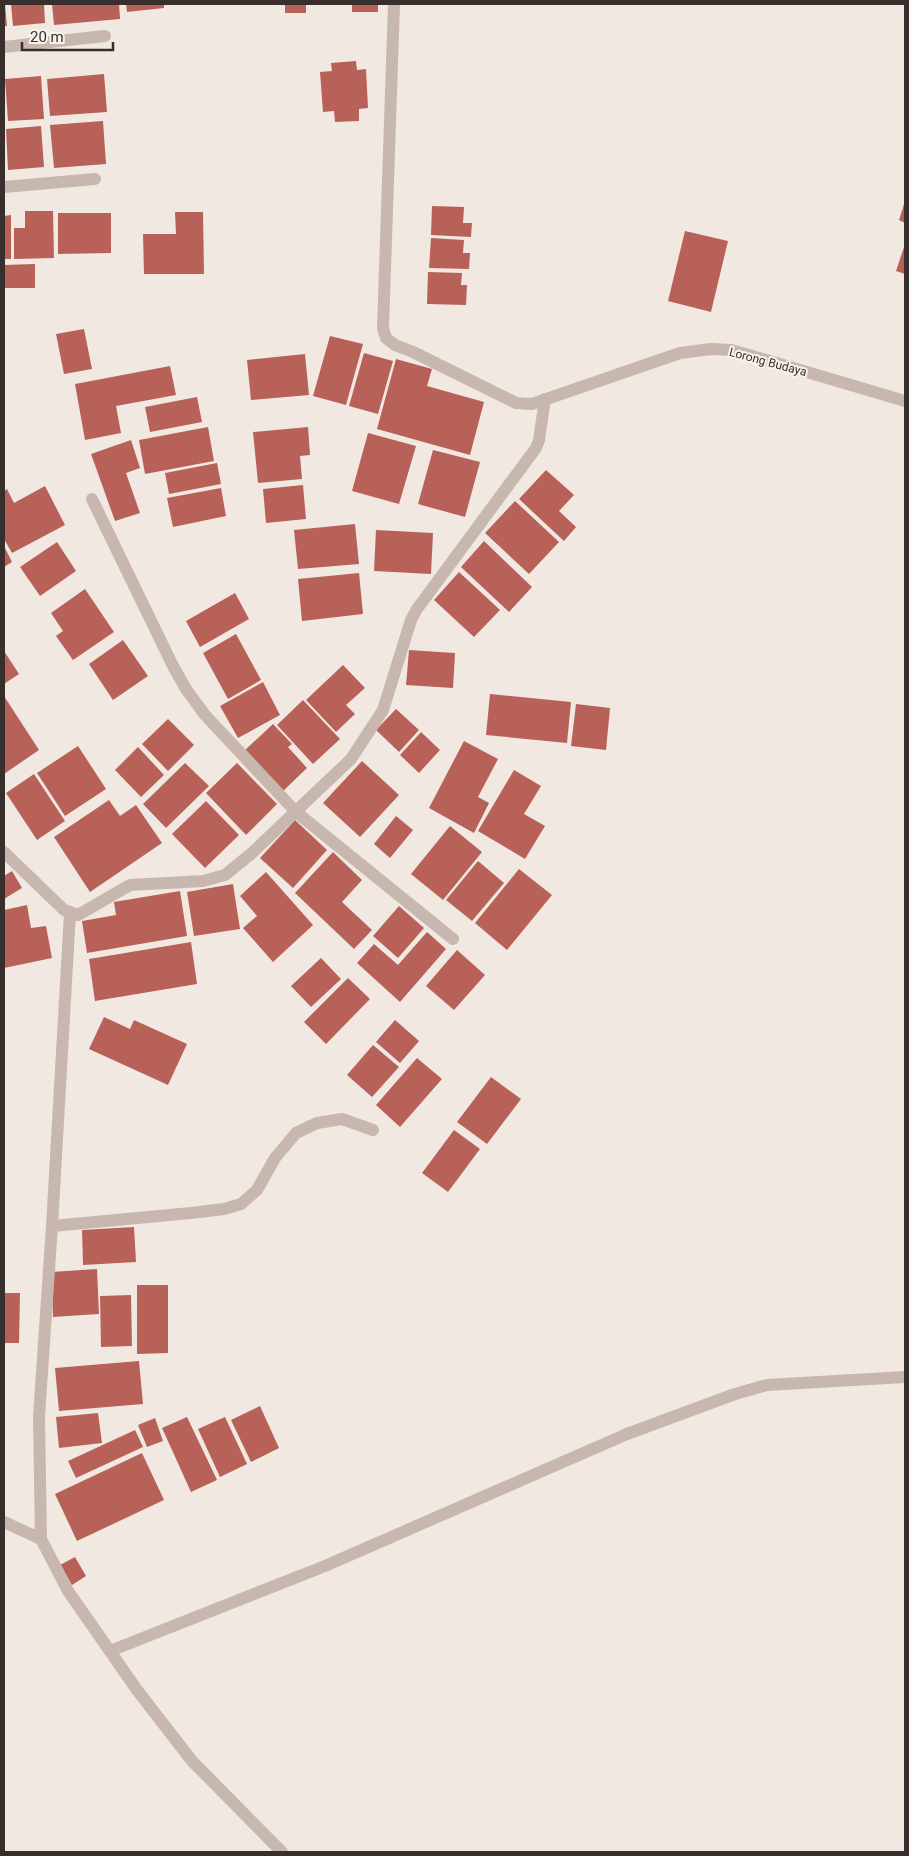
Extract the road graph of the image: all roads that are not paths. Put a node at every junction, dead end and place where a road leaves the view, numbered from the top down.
1 (394, 4) edge
2 (105, 36) dead end
3 (4, 47) edge
4 (95, 179) dead end
5 (4, 187) edge
6 (545, 400) junction
7 (905, 401) edge
8 (92, 499) dead end
9 (296, 812) junction
10 (4, 852) edge
11 (70, 913) junction
12 (453, 939) dead end
13 (373, 1130) dead end
14 (52, 1226) junction
15 (905, 1377) edge
16 (4, 1522) edge
17 (41, 1539) junction
18 (110, 1651) junction
19 (282, 1852) edge

1 - 6 street, Lorong Budaya
2 - 3 street
4 - 5 street
6 - 7 street, Lorong Budaya
6 - 9 street
8 - 9 street
9 - 11 street
9 - 12 street
10 - 11 street
11 - 14 street
13 - 14 street
14 - 17 street
15 - 18 street
16 - 17 street
17 - 18 street
18 - 19 street

